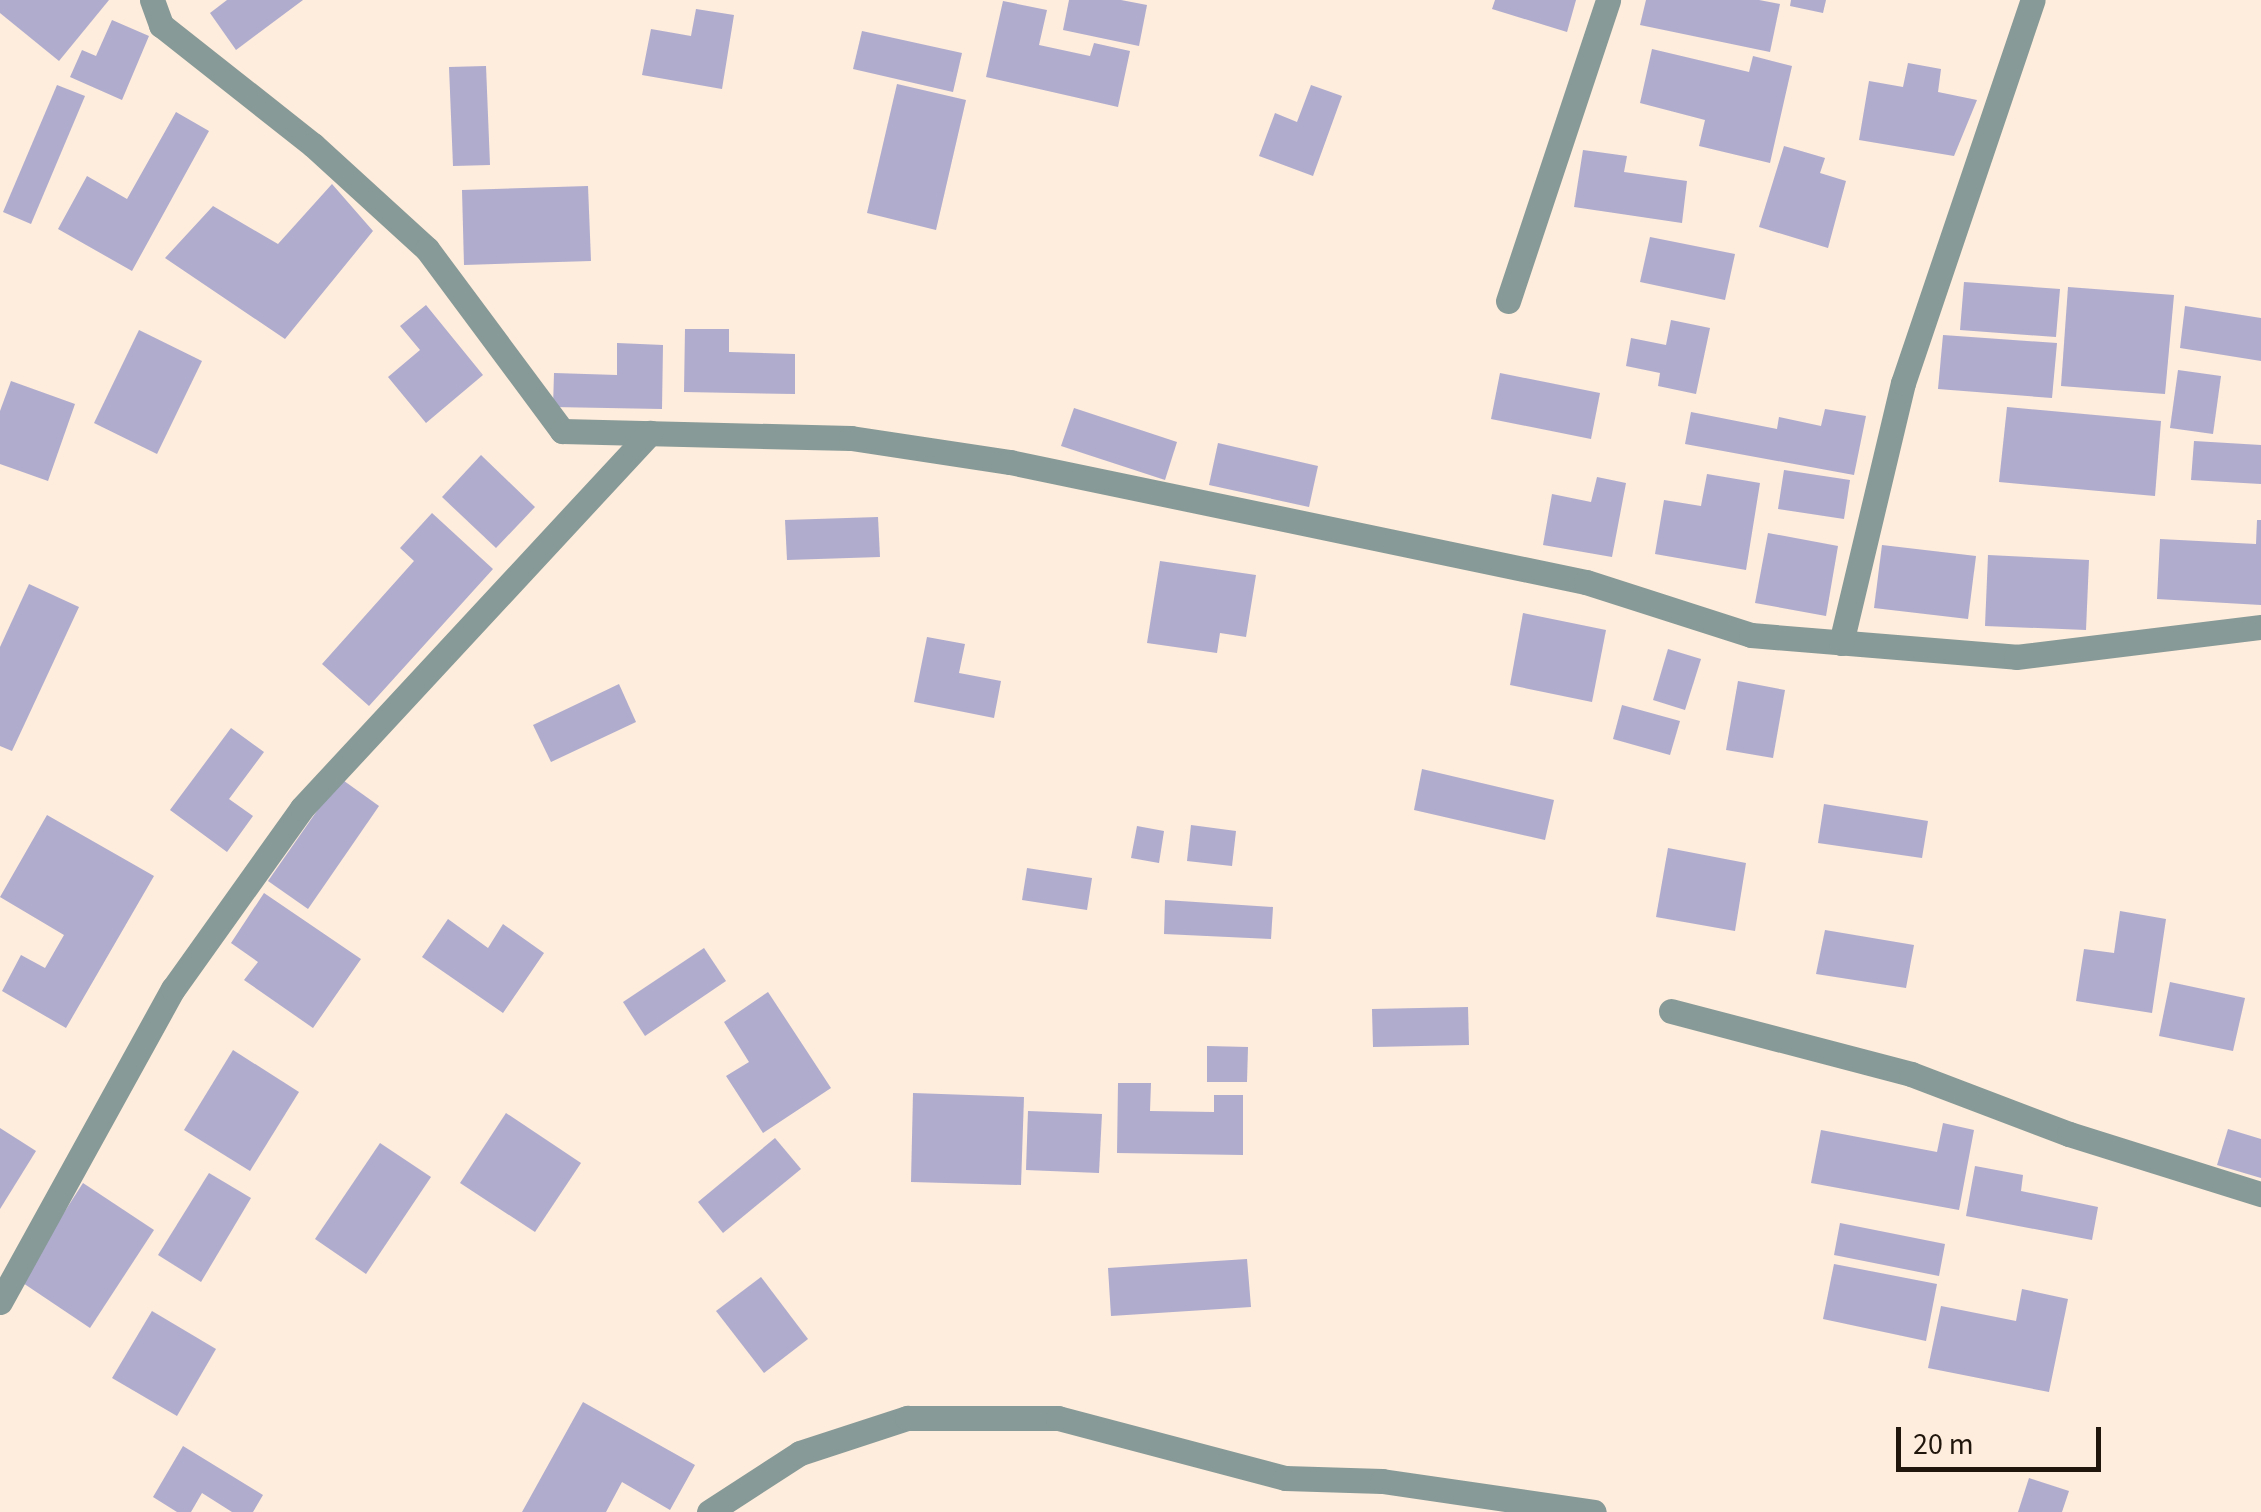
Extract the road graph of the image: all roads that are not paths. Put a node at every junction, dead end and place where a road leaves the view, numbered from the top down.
1 (152, 0) edge
2 (1608, 0) edge
3 (2033, 0) edge
4 (1508, 301) dead end
5 (650, 433) junction
6 (2261, 627) edge
7 (1841, 643) junction
8 (1671, 1011) dead end
9 (2261, 1194) edge
10 (0, 1302) edge
11 (709, 1512) edge
12 (1594, 1512) edge

1 - 5 street
2 - 4 street
3 - 7 street
5 - 7 street
5 - 10 street
6 - 7 street
8 - 9 street
11 - 12 street

